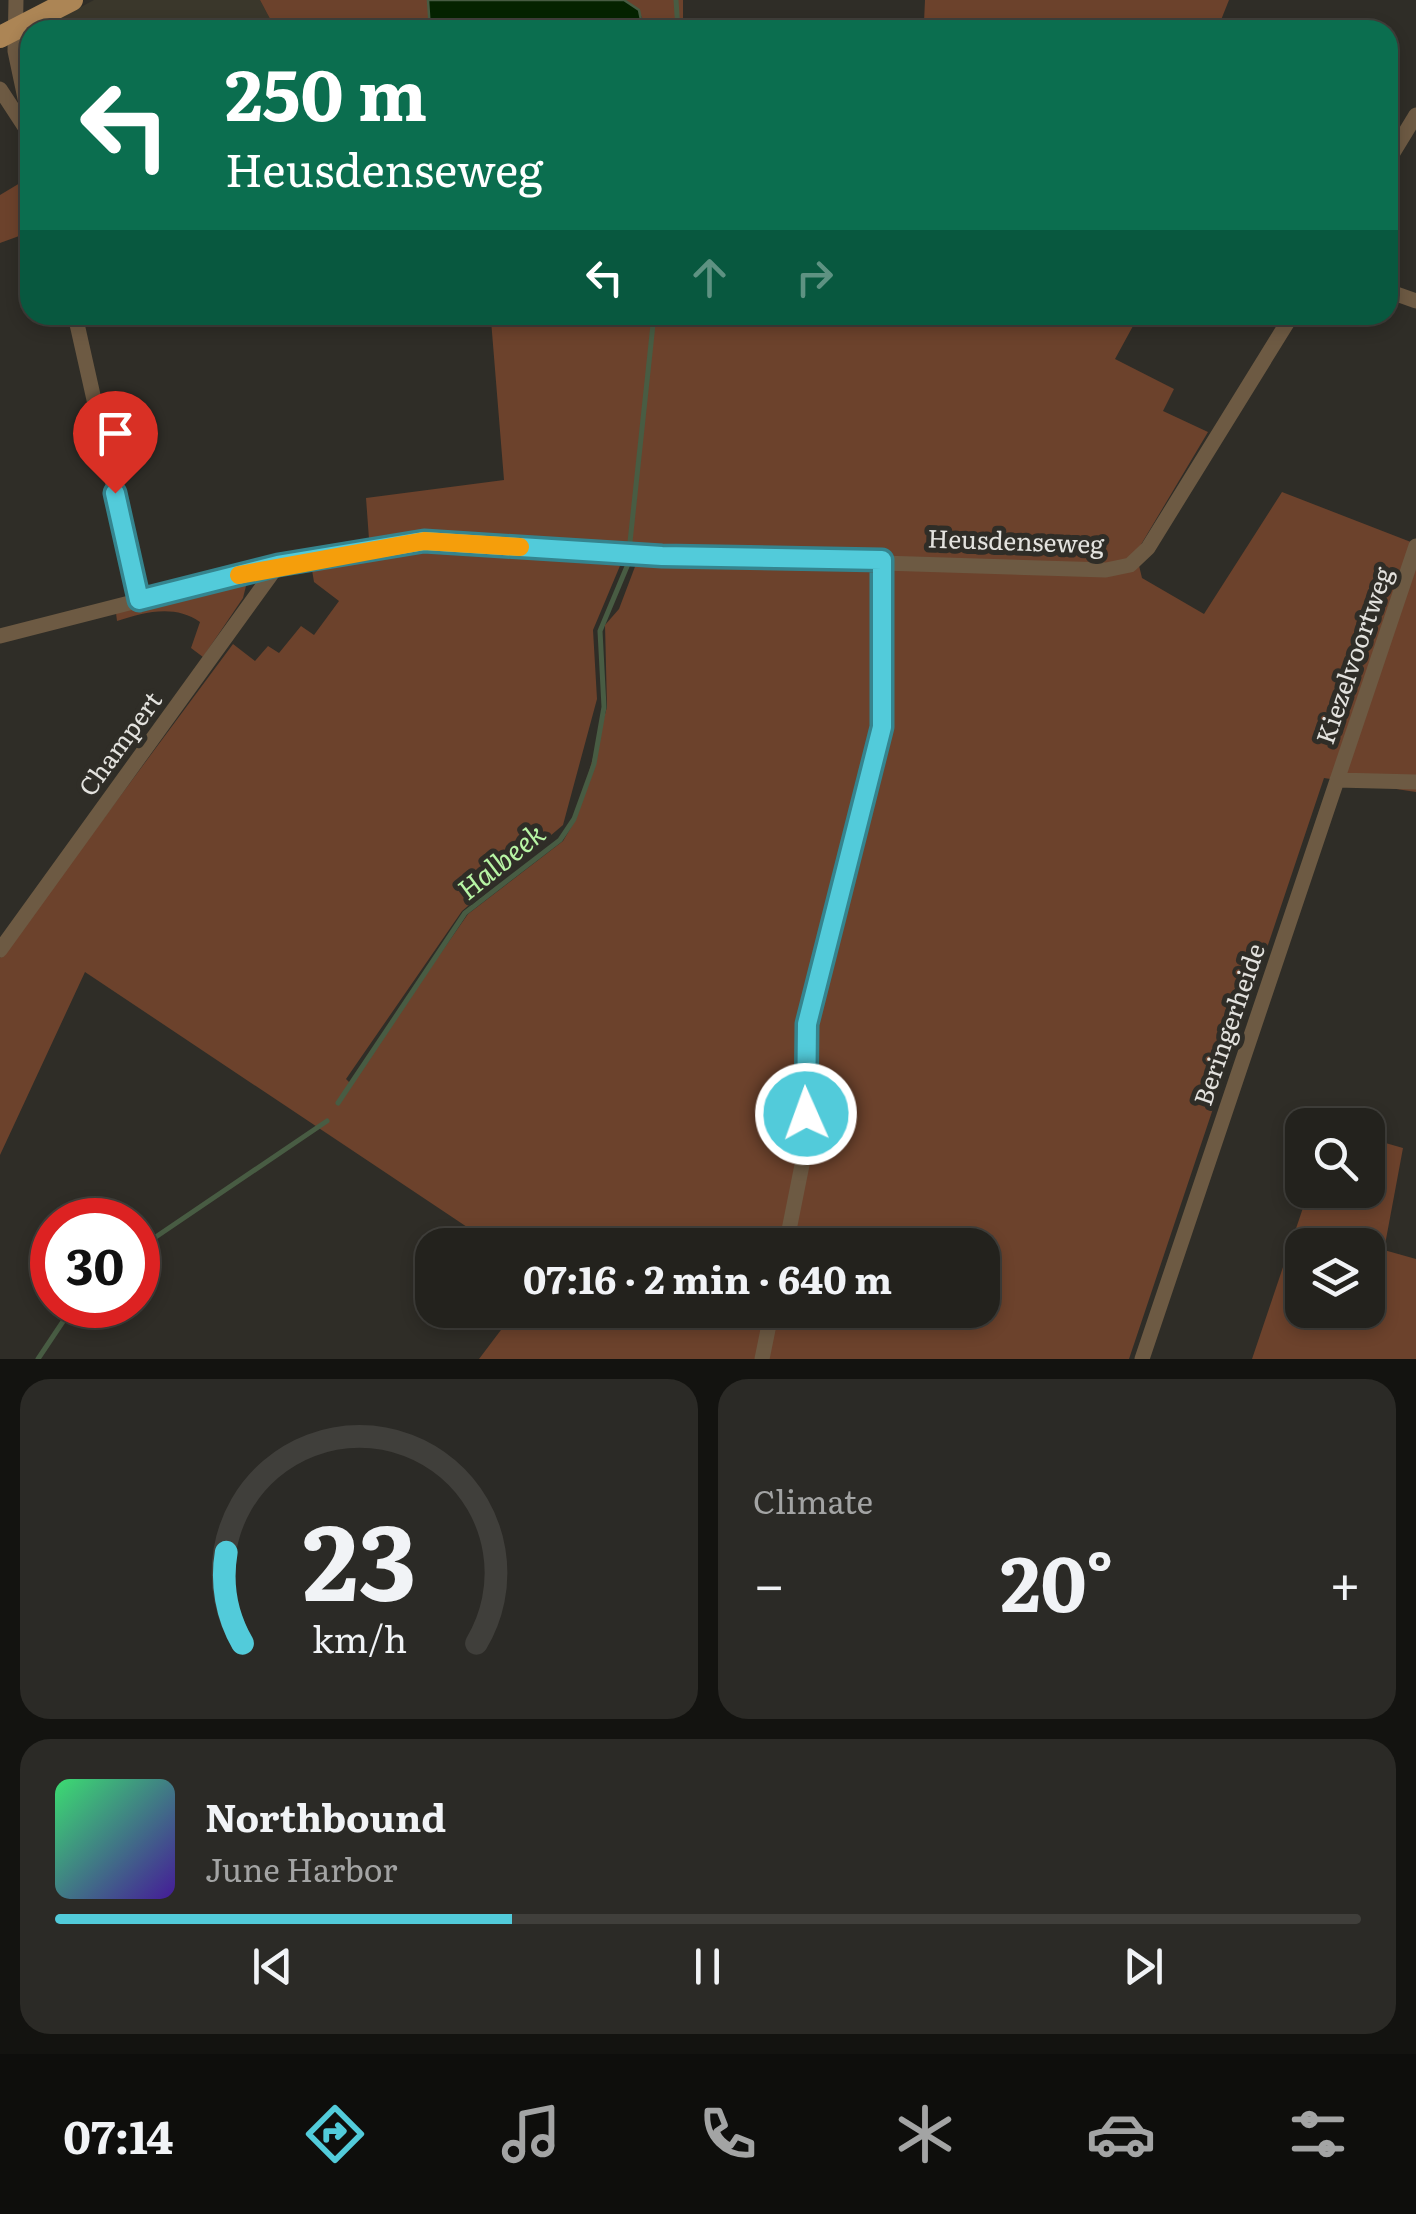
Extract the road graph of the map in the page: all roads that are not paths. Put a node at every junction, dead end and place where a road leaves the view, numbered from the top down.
1 (16, 0) edge
2 (72, 0) edge
3 (32, 20) edge
4 (8, 32) edge
5 (20, 81) edge
6 (0, 89) edge
7 (1416, 115) edge
8 (20, 120) edge
9 (1398, 145) edge
10 (77, 325) edge
11 (1286, 325) edge
12 (1416, 546) edge
13 (882, 560) junction
14 (278, 565) junction
15 (139, 600) junction
16 (0, 636) edge
17 (1336, 780) junction
18 (1416, 782) edge
19 (0, 950) edge
20 (789, 1228) edge
21 (768, 1328) edge
22 (762, 1359) edge
23 (1142, 1359) edge

1 - 4 street
2 - 3 main road
4 - 5 street
6 - 8 street
7 - 9 street
10 - 15 street
11 - 13 street, Heusdenseweg
12 - 17 street, Kiezelvoortweg
13 - 14 street, Heusdenseweg
13 - 20 street
14 - 15 street, Heusdenseweg
14 - 19 street, Champert
15 - 16 street, Heusdenseweg
17 - 18 street
17 - 23 street, Beringerheide
21 - 22 street

